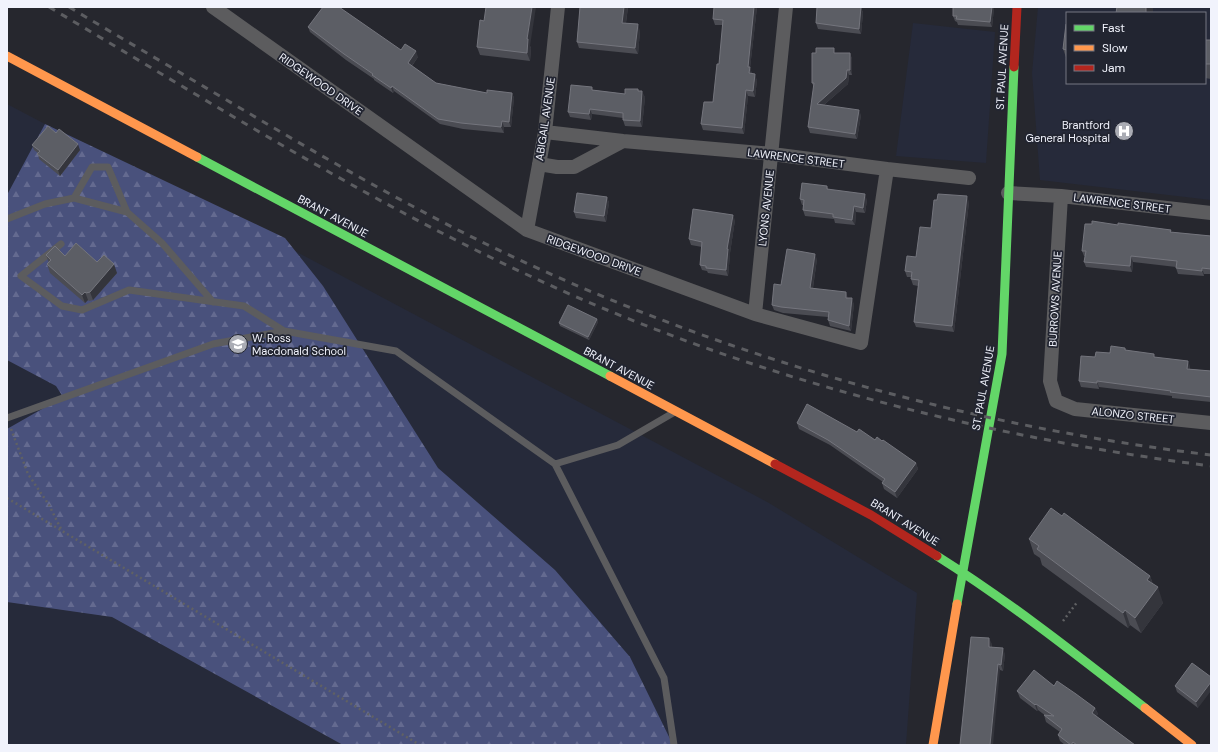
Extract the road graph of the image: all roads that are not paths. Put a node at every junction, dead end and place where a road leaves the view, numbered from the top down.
1 (213, 7) edge
2 (558, 7) edge
3 (786, 7) edge
4 (1017, 7) edge
5 (7, 56) edge
6 (545, 132) junction
7 (623, 141) junction
8 (772, 154) junction
9 (539, 164) junction
10 (887, 169) junction
11 (969, 178) dead end
12 (1008, 193) junction
13 (1061, 196) junction
14 (74, 198) junction
15 (127, 212) junction
16 (1211, 213) edge
17 (7, 219) edge
18 (527, 230) junction
19 (61, 244) dead end
20 (213, 302) junction
21 (755, 314) junction
22 (284, 331) junction
23 (1056, 401) joint
24 (675, 411) junction
25 (7, 418) edge
26 (1211, 423) edge
27 (555, 464) junction
28 (962, 572) junction
29 (674, 745) edge
30 (932, 745) edge
31 (1192, 745) edge

1 - 18 street, RIDGEWOOD DRIVE
2 - 6 street, ABIGAIL AVENUE
3 - 8 street, LYONS AVENUE
4 - 12 main road, ST. PAUL AVENUE
5 - 24 main road, BRANT AVENUE
6 - 7 street, LAWRENCE STREET
6 - 9 street, ABIGAIL AVENUE
7 - 8 street, LAWRENCE STREET
7 - 9 street
8 - 10 street, LAWRENCE STREET
8 - 21 street, LYONS AVENUE
9 - 18 street, ABIGAIL AVENUE
10 - 11 street, LAWRENCE STREET
10 - 21 street, RIDGEWOOD DRIVE
12 - 13 street, LAWRENCE STREET
12 - 28 main road, ST. PAUL AVENUE
13 - 16 street, LAWRENCE STREET
13 - 23 street, BURROWS AVENUE
14 - 15 lane
14 - 15 lane
14 - 17 lane
15 - 20 lane
18 - 21 street, RIDGEWOOD DRIVE
19 - 20 lane
20 - 22 lane
22 - 25 lane
22 - 27 lane
23 - 26 street, ALONZO STREET
24 - 27 lane
24 - 28 main road, BRANT AVENUE
27 - 29 lane
28 - 30 main road, ST. PAUL AVENUE
28 - 31 main road, BRANT AVENUE

